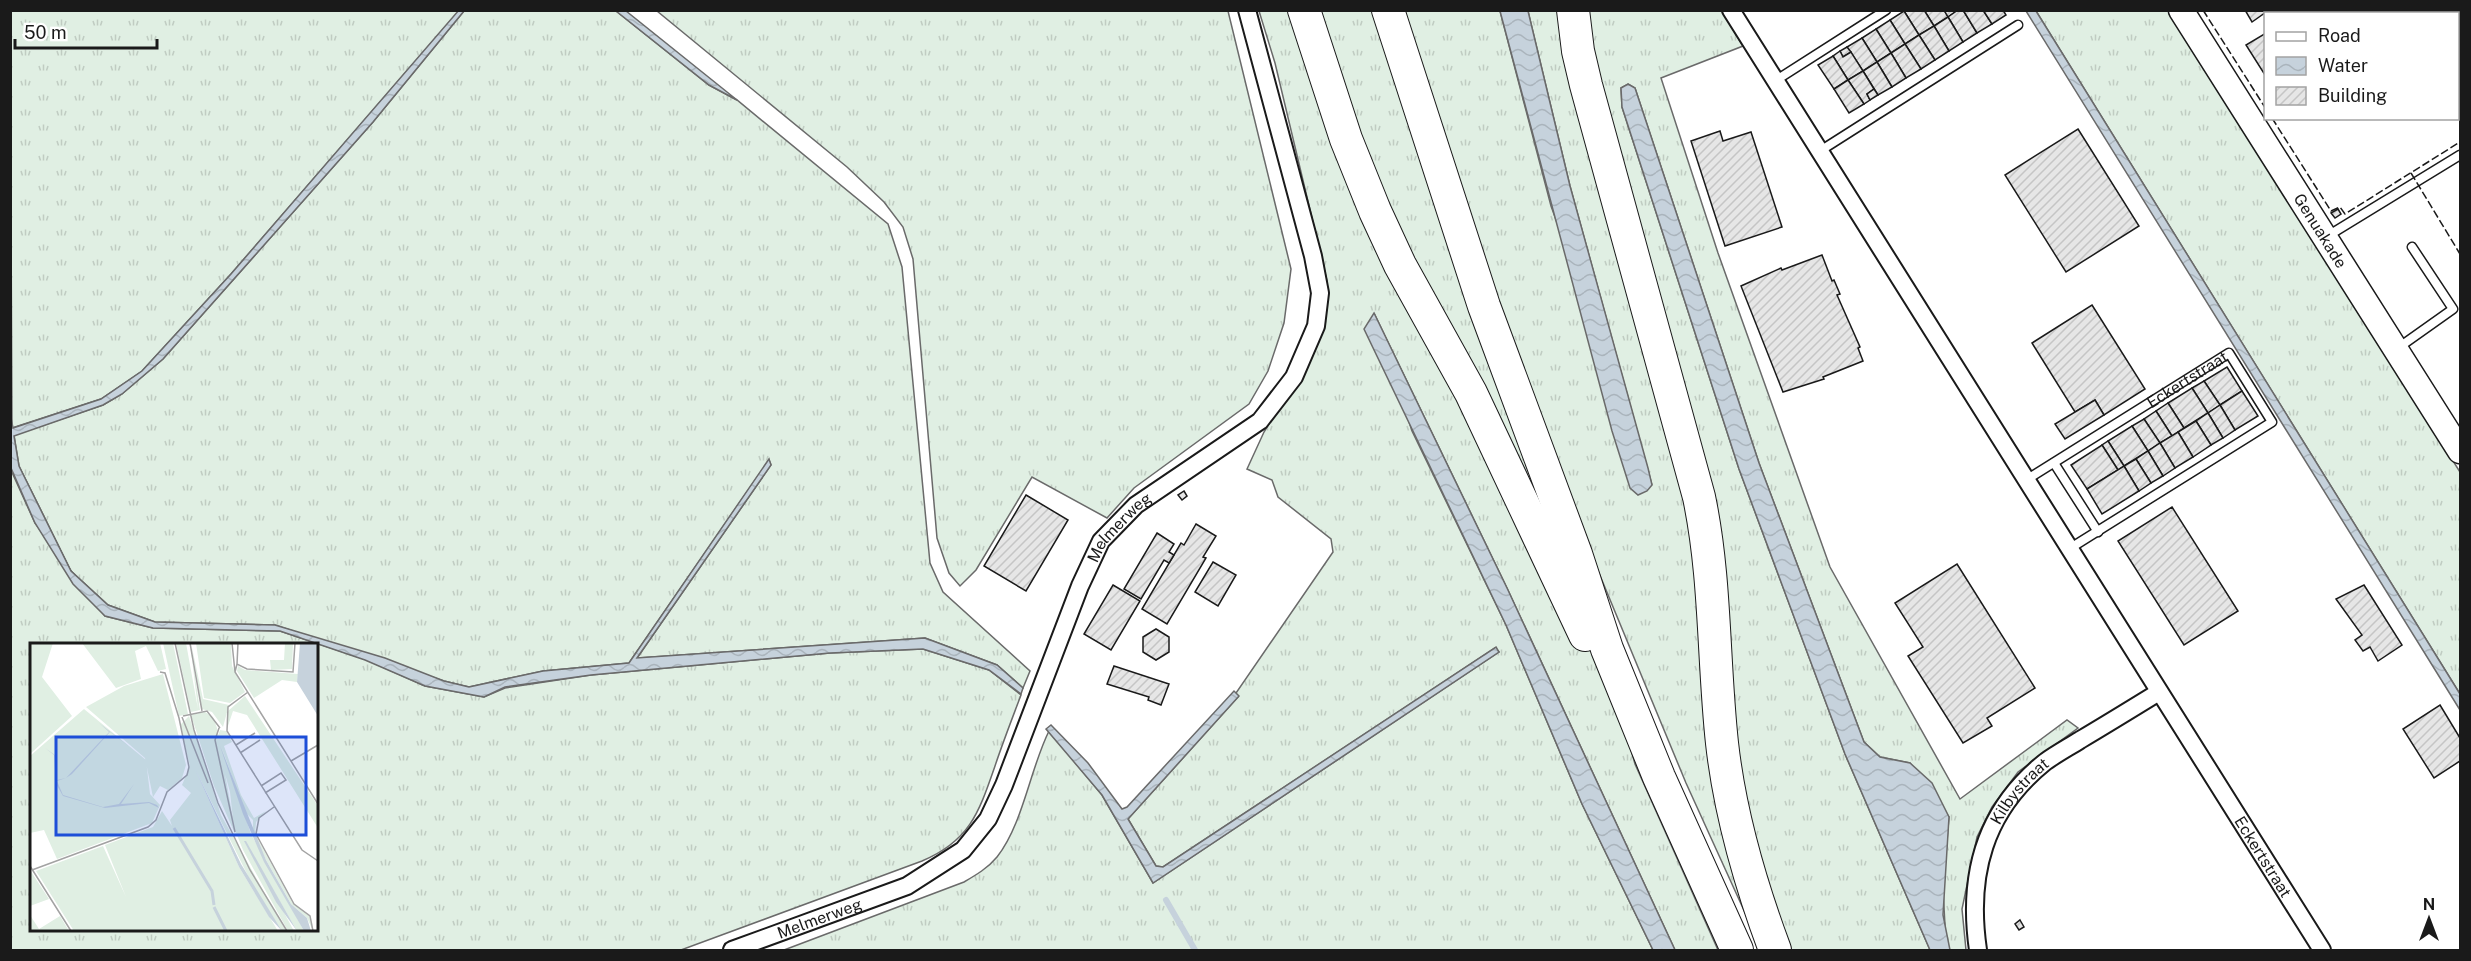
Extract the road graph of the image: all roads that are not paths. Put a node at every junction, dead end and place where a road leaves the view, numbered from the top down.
1 (1247, 10) edge
2 (1304, 10) edge
3 (1388, 10) edge
4 (1573, 10) edge
5 (1731, 10) edge
6 (1886, 10) edge
7 (2181, 10) edge
8 (2018, 24) dead end
9 (1775, 81) junction
10 (1820, 151) junction
11 (2460, 155) edge
12 (2326, 237) junction
13 (2412, 247) dead end
14 (2396, 349) junction
15 (2460, 451) edge
16 (2054, 463) junction
17 (2026, 480) junction
18 (2098, 532) junction
19 (2069, 549) junction
20 (1576, 554) junction
21 (2159, 692) junction
22 (1659, 777) junction
23 (732, 951) edge
24 (1737, 951) edge
25 (1757, 951) edge
26 (1775, 951) edge
27 (1978, 951) edge
28 (2322, 951) edge

1 - 23 street, Melmerweg
2 - 22 highway
3 - 20 highway
4 - 26 highway
5 - 9 street, Eckertstraat
6 - 9 lane
7 - 12 street, Genuakade
8 - 10 lane
9 - 10 street, Eckertstraat
10 - 17 street, Eckertstraat
11 - 12 lane
12 - 14 street, Genuakade
13 - 14 lane
14 - 15 street, Genuakade
16 - 17 lane, Eckertstraat
16 - 18 lane
16 - 18 lane, Eckertstraat
17 - 19 street, Eckertstraat
18 - 19 lane, Eckertstraat
19 - 21 street, Eckertstraat
20 - 22 highway
20 - 25 highway
21 - 27 street, Kilbystraat
21 - 28 street, Eckertstraat
22 - 24 highway

